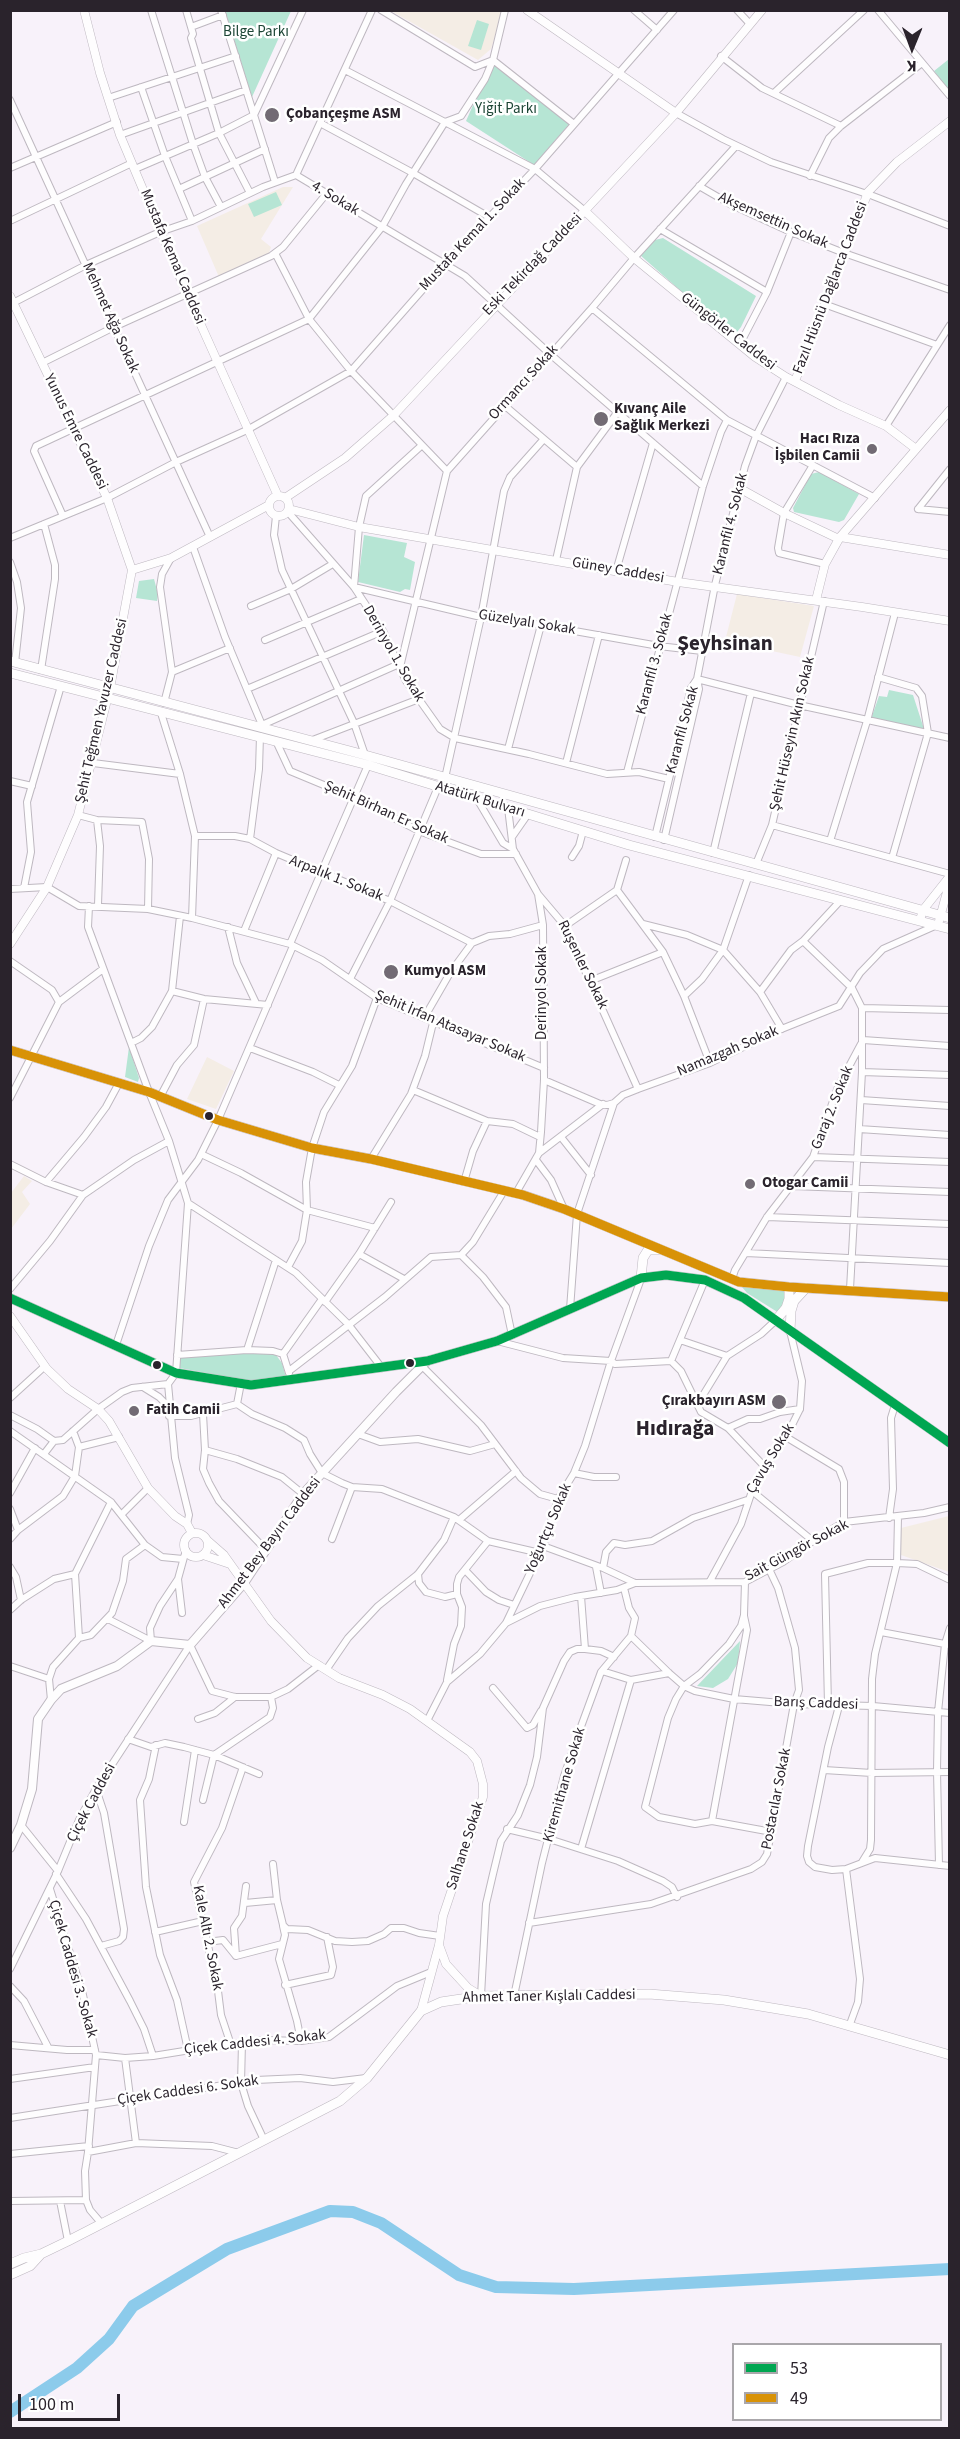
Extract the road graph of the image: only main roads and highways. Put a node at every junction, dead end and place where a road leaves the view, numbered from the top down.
1 (13, 662) edge
2 (11, 674) edge
3 (163, 708) junction
4 (260, 729) junction
5 (367, 760) junction
6 (508, 796) junction
7 (508, 808) junction
8 (945, 916) edge
9 (950, 929) edge
10 (10, 1050) edge
11 (667, 1252) junction
12 (641, 1278) junction
13 (789, 1287) junction
14 (806, 1288) junction
15 (950, 1297) edge
16 (10, 1298) edge
17 (775, 1321) junction
18 (790, 1331) junction
19 (425, 1364) junction
20 (950, 1443) edge
21 (10, 1848) edge
22 (950, 2055) edge
23 (41, 2254) junction
24 (10, 2264) edge
25 (10, 2275) edge

1 - 3 main road, Atatürk Bulvarı
2 - 3 main road, Atatürk Bulvarı
3 - 4 main road, Atatürk Bulvarı
4 - 5 main road, Atatürk Bulvarı
4 - 5 main road, Atatürk Bulvarı
5 - 6 main road, Atatürk Bulvarı
5 - 7 main road, Atatürk Bulvarı
6 - 7 main road
6 - 8 main road, Atatürk Bulvarı
7 - 9 main road, Atatürk Bulvarı
10 - 11 main road
11 - 12 main road
11 - 13 main road
12 - 17 main road
12 - 19 main road
13 - 14 main road
13 - 17 main road
14 - 15 main road
14 - 18 main road
16 - 19 main road
17 - 18 main road
18 - 20 main road
19 - 21 main road, Ahmet Bey Bayırı Caddesi
22 - 23 main road, Ahmet Taner Kışlalı Caddesi
23 - 24 main road
23 - 25 main road

